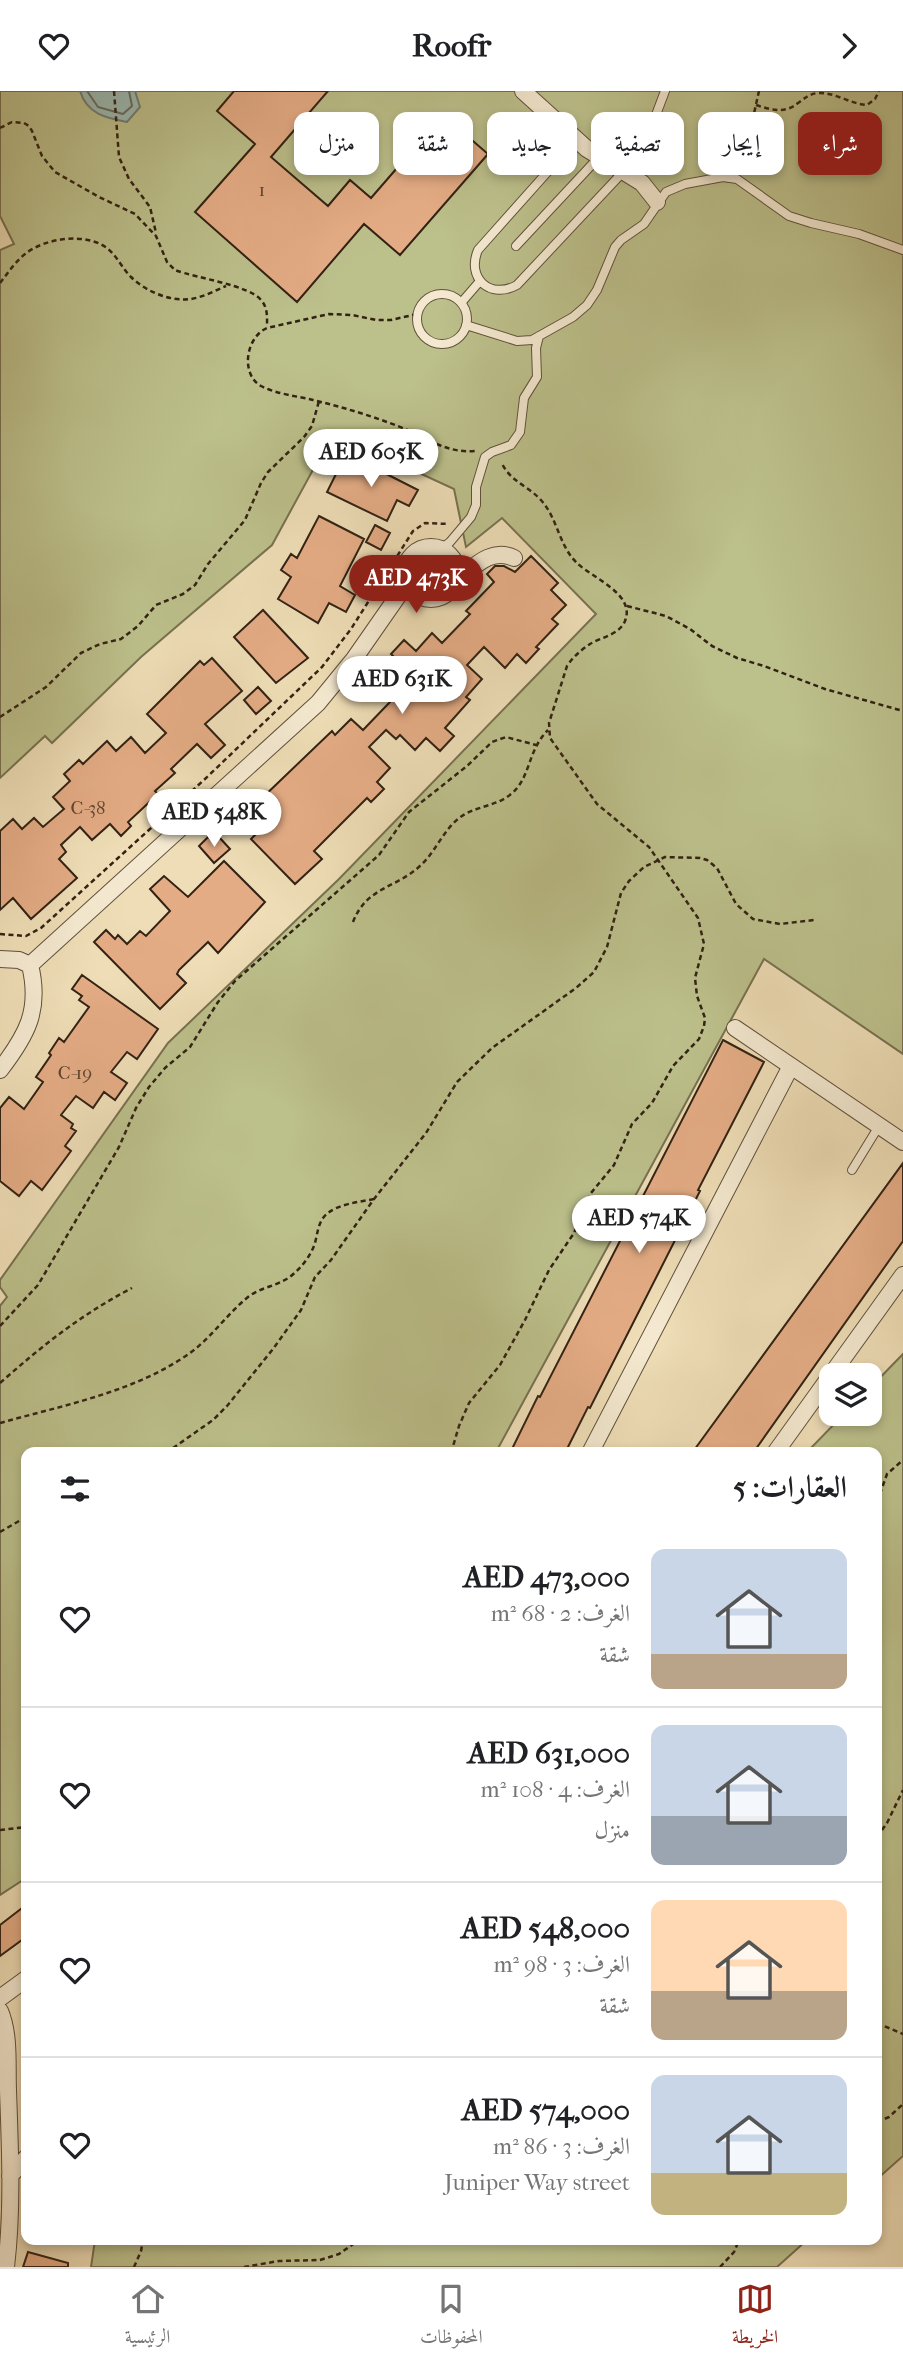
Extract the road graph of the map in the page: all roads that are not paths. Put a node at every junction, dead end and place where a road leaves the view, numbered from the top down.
1 (523, 91) edge
2 (665, 91) edge
3 (546, 112) edge
4 (657, 112) edge
5 (591, 166) edge
6 (545, 175) edge
7 (620, 175) edge
8 (630, 175) edge
9 (657, 202) junction
10 (516, 246) dead end
11 (903, 250) edge
12 (480, 281) junction
13 (461, 303) junction
14 (466, 325) junction
15 (539, 336) junction
16 (441, 549) junction
17 (514, 558) dead end
18 (457, 580) junction
19 (407, 583) junction
20 (0, 959) edge
21 (30, 965) junction
22 (735, 1028) dead end
23 (791, 1066) junction
24 (0, 1070) edge
25 (879, 1126) junction
26 (903, 1142) edge
27 (852, 1170) dead end
28 (903, 1275) edge
29 (597, 1447) edge
30 (779, 1447) edge
31 (21, 1983) edge
32 (0, 1998) edge
33 (0, 2011) edge
34 (4, 2094) edge
35 (9, 2130) junction
36 (21, 2137) edge
37 (21, 2164) edge
38 (10, 2176) junction
39 (5, 2213) edge
40 (6, 2267) edge

1 - 3 street
2 - 4 lane
5 - 10 lane
6 - 12 lane
7 - 12 lane
8 - 9 street
9 - 11 lane
9 - 15 lane
12 - 13 lane
13 - 14 lane
13 - 14 lane
14 - 15 lane
15 - 16 lane
16 - 18 street
16 - 19 street
17 - 18 street
18 - 19 street
19 - 21 street
20 - 21 street
21 - 24 street
22 - 23 street
23 - 25 street
23 - 29 street
25 - 26 street
25 - 27 lane
28 - 30 street
31 - 32 street
33 - 34 street
34 - 35 street
35 - 36 street
35 - 38 street
37 - 38 street
38 - 39 street
39 - 40 street

